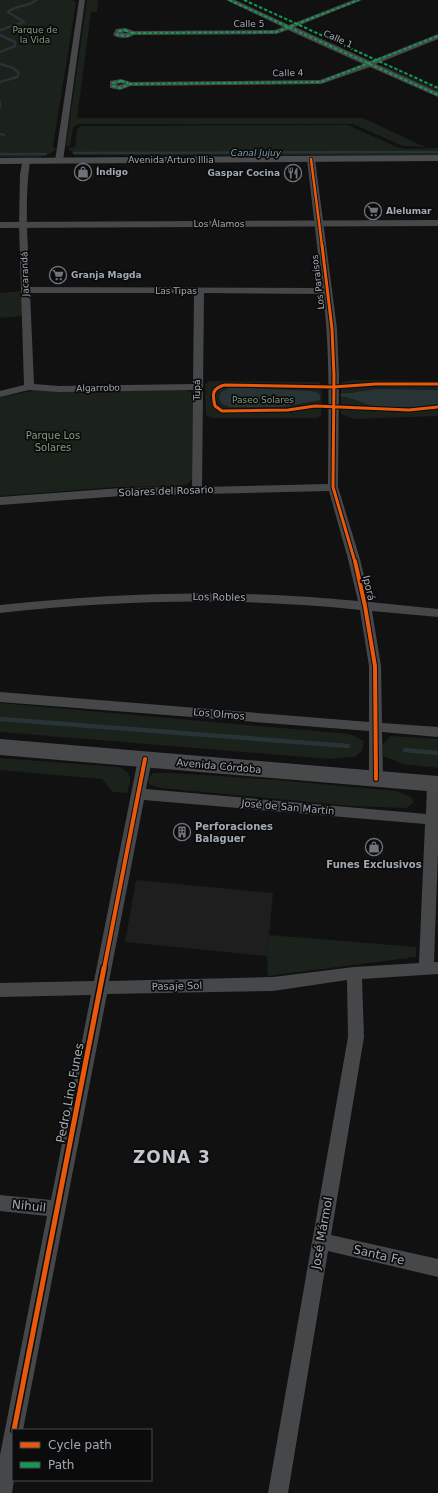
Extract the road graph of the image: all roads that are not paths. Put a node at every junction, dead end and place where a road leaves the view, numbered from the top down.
1 (82, 0) edge
2 (229, 0) edge
3 (244, 0) edge
4 (359, 0) edge
5 (297, 24) junction
6 (289, 28) junction
7 (132, 33) dead end
8 (438, 36) edge
9 (379, 61) junction
10 (370, 64) junction
11 (129, 84) dead end
12 (438, 88) edge
13 (438, 95) edge
14 (438, 158) edge
15 (311, 159) junction
16 (0, 161) edge
17 (26, 161) junction
18 (59, 161) junction
19 (319, 223) junction
20 (438, 223) edge
21 (0, 225) edge
22 (23, 225) junction
23 (26, 290) junction
24 (198, 291) junction
25 (327, 291) junction
26 (29, 387) junction
27 (197, 387) junction
28 (0, 394) edge
29 (333, 403) joint
30 (333, 487) junction
31 (197, 490) junction
32 (0, 501) edge
33 (365, 606) junction
34 (0, 609) edge
35 (438, 613) edge
36 (0, 697) edge
37 (376, 727) junction
38 (438, 732) edge
39 (0, 748) edge
40 (145, 759) junction
41 (376, 779) junction
42 (436, 784) edge
43 (138, 794) junction
44 (436, 819) edge
45 (432, 968) edge
46 (354, 973) junction
47 (101, 987) junction
48 (0, 990) edge
49 (0, 1203) edge
50 (58, 1209) junction
51 (321, 1241) junction
52 (438, 1268) edge
53 (14, 1429) edge
54 (12, 1442) edge
55 (2, 1493) edge
56 (278, 1493) edge

1 - 18 street
2 - 6 street, Calle 1
3 - 5 street, Calle 1
4 - 5 street, Calle 5
5 - 6 street, Calle 5
5 - 9 street, Calle 1
6 - 7 street, Calle 5
6 - 10 street, Calle 1
8 - 9 street, Calle 4
9 - 10 street, Calle 4
9 - 12 street, Calle 1
10 - 11 street, Calle 4
10 - 13 street, Calle 1
14 - 15 main road, Avenida Arturo Illia
15 - 18 main road, Avenida Arturo Illia
15 - 19 street, Los Paraísos
16 - 17 main road, Avenida Arturo Illia
17 - 18 main road, Avenida Arturo Illia
17 - 22 street, Jacarandá
19 - 20 street, Los Álamos
19 - 22 street, Los Álamos
19 - 25 street, Los Paraísos
21 - 22 street, Los Álamos
22 - 23 street, Jacarandá
23 - 24 street, Las Tipas
23 - 26 street, Jacarandá
24 - 25 street, Las Tipas
24 - 27 street, Tupá
25 - 29 street, Los Paraísos
26 - 27 street, Algarrobo
26 - 28 street, Algarrobo
27 - 31 street, Tupá
29 - 30 street, Iporá
30 - 31 street, Solares del Rosario
30 - 33 street, Iporá
31 - 32 street, Solares del Rosario
33 - 34 street, Los Robles
33 - 35 street, Los Robles
33 - 37 street, Iporá
36 - 37 street, Los Olmos
37 - 38 street, Los Olmos
37 - 41 street, Iporá
39 - 40 main road, Avenida Córdoba
40 - 41 main road, Avenida Córdoba
40 - 43 street, Pedro Lino Funes
41 - 42 main road, Avenida Córdoba
42 - 44 street
43 - 44 street, José de San Martín
43 - 47 street, Pedro Lino Funes
44 - 45 street
45 - 46 street, Pasaje Sol
46 - 47 street, Pasaje Sol
46 - 51 street, José Mármol
47 - 48 street, Pasaje Sol
47 - 50 street, Pedro Lino Funes
49 - 50 street, Nihuil
50 - 53 street, Pedro Lino Funes
51 - 52 street, Santa Fe
51 - 56 street, José Mármol
54 - 55 street

